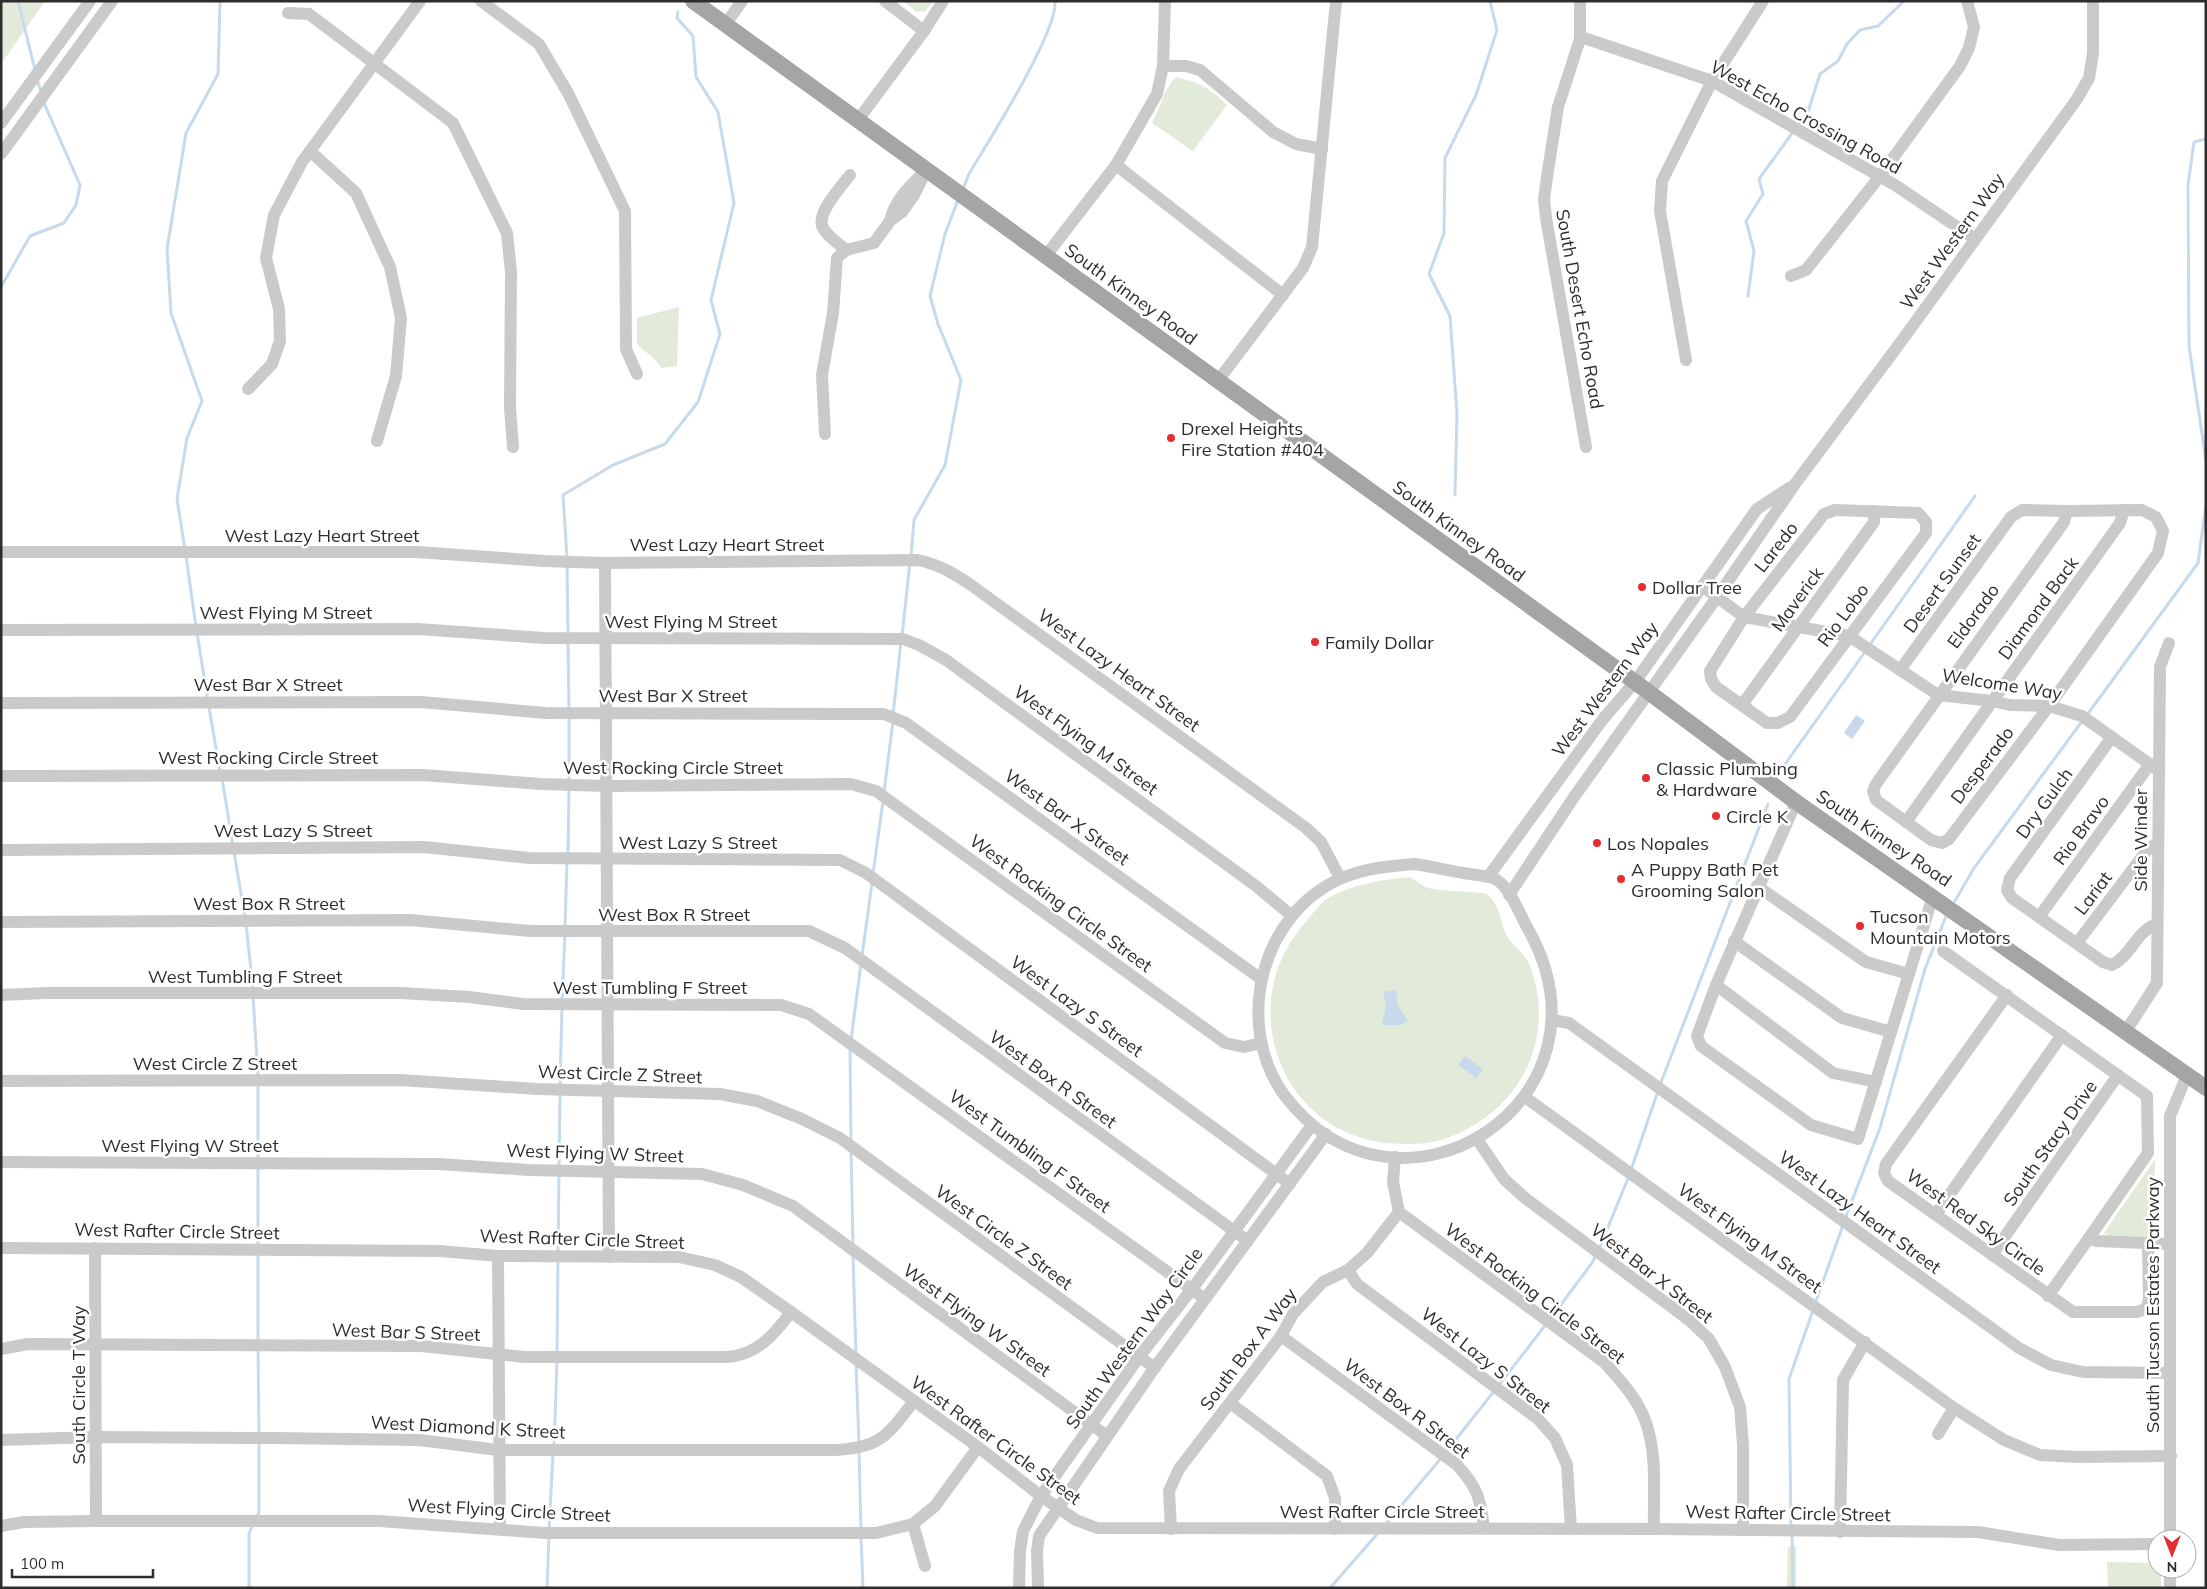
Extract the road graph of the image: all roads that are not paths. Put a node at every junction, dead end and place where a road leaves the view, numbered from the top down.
1 (90, 1) edge
2 (112, 1) edge
3 (420, 1) edge
4 (481, 1) edge
5 (693, 1) edge
6 (742, 1) edge
7 (885, 1) edge
8 (943, 1) edge
9 (1165, 1) edge
10 (1336, 1) edge
11 (1580, 1) edge
12 (1763, 1) edge
13 (1967, 1) edge
14 (2093, 1) edge
15 (288, 13) dead end
16 (725, 25) junction
17 (924, 31) junction
18 (1580, 37) junction
19 (374, 62) junction
20 (1163, 66) junction
21 (1712, 81) junction
22 (858, 120) junction
23 (1, 123) edge
24 (1322, 149) junction
25 (310, 151) junction
26 (1, 154) edge
27 (1116, 164) junction
28 (926, 171) junction
29 (850, 175) dead end
30 (1880, 176) junction
31 (1976, 239) junction
32 (846, 250) junction
33 (1046, 257) junction
34 (1791, 276) dead end
35 (1283, 295) junction
36 (1686, 360) dead end
37 (637, 374) dead end
38 (1217, 382) junction
39 (248, 389) dead end
40 (825, 434) dead end
41 (377, 442) dead end
42 (512, 447) dead end
43 (1586, 447) dead end
44 (1795, 484) junction
45 (2124, 510) junction
46 (1874, 511) junction
47 (2066, 511) junction
48 (2011, 517) joint
49 (1, 552) edge
50 (605, 563) junction
51 (1702, 586) junction
52 (1717, 597) junction
53 (1744, 617) junction
54 (1799, 626) junction
55 (1, 630) edge
56 (1849, 636) junction
57 (606, 638) junction
58 (2169, 643) dead end
59 (1900, 670) junction
60 (1635, 682) junction
61 (1649, 693) junction
62 (1938, 695) junction
63 (1992, 701) junction
64 (1, 703) edge
65 (1742, 705) junction
66 (2049, 706) junction
67 (607, 712) junction
68 (2112, 737) junction
69 (2154, 767) junction
70 (1, 776) edge
71 (606, 786) junction
72 (1796, 802) junction
73 (1906, 822) junction
74 (2157, 843) junction
75 (1, 850) edge
76 (607, 859) junction
77 (1488, 877) junction
78 (1340, 878) junction
79 (1757, 886) junction
80 (1509, 895) junction
81 (1933, 896) junction
82 (1292, 916) junction
83 (2039, 916) junction
84 (1, 922) edge
85 (2157, 924) junction
86 (607, 932) junction
87 (1734, 941) junction
88 (2077, 943) junction
89 (1943, 951) dead end
90 (1909, 974) junction
91 (1261, 979) junction
92 (1716, 985) junction
93 (1, 995) edge
94 (2007, 995) junction
95 (607, 1006) junction
96 (1552, 1020) junction
97 (2126, 1031) junction
98 (1892, 1032) junction
99 (2062, 1035) junction
100 (1261, 1044) junction
101 (2118, 1075) junction
102 (2188, 1075) junction
103 (1, 1081) edge
104 (1876, 1082) junction
105 (2206, 1088) edge
106 (608, 1091) junction
107 (1525, 1097) junction
108 (1312, 1124) junction
109 (1326, 1134) junction
110 (1477, 1139) junction
111 (1395, 1157) junction
112 (1, 1162) edge
113 (607, 1171) junction
114 (1275, 1173) junction
115 (1290, 1184) junction
116 (1399, 1212) junction
117 (1936, 1214) junction
118 (1233, 1232) junction
119 (2089, 1238) junction
120 (1248, 1241) junction
121 (2148, 1244) junction
122 (2169, 1244) junction
123 (1, 1248) edge
124 (95, 1248) junction
125 (1992, 1255) junction
126 (498, 1256) junction
127 (609, 1257) junction
128 (1348, 1270) junction
129 (1192, 1289) junction
130 (2048, 1296) junction
131 (1205, 1299) junction
132 (791, 1312) junction
133 (1281, 1336) junction
134 (1865, 1342) junction
135 (96, 1345) junction
136 (1, 1349) edge
137 (498, 1354) junction
138 (1139, 1357) junction
139 (1155, 1368) junction
140 (2169, 1373) junction
141 (914, 1401) junction
142 (1230, 1403) junction
143 (1954, 1408) junction
144 (1091, 1425) junction
145 (1938, 1434) dead end
146 (1107, 1436) junction
147 (95, 1437) junction
148 (1, 1440) edge
149 (978, 1447) junction
150 (498, 1450) junction
151 (2171, 1456) junction
152 (1042, 1496) junction
153 (1058, 1507) junction
154 (96, 1521) junction
155 (913, 1524) junction
156 (1, 1526) edge
157 (1484, 1528) junction
158 (500, 1529) junction
159 (1571, 1529) junction
160 (1654, 1529) junction
161 (2170, 1529) edge
162 (1171, 1530) junction
163 (1335, 1530) junction
164 (1743, 1530) junction
165 (1840, 1532) junction
166 (2147, 1544) edge
167 (925, 1566) dead end
168 (1020, 1588) edge
169 (1038, 1588) edge

1 - 23 street
2 - 26 street
3 - 19 street
4 - 37 street
5 - 16 main road, South Kinney Road
6 - 16 street
7 - 17 street
8 - 17 street
9 - 20 street
10 - 24 street
11 - 18 street, South Desert Echo Road
12 - 21 street
13 - 30 street
14 - 31 street, West Western Way
15 - 19 street
16 - 22 main road, South Kinney Road
17 - 22 street
18 - 21 street, West Echo Crossing Road
18 - 43 street, South Desert Echo Road
19 - 25 street
19 - 42 street
20 - 24 street
20 - 27 street
21 - 30 street, West Echo Crossing Road
21 - 36 street
22 - 28 main road, South Kinney Road
24 - 35 street
25 - 39 street
25 - 41 street
27 - 33 street
27 - 35 street
28 - 32 street
28 - 33 main road, South Kinney Road
29 - 32 street
30 - 31 street, West Echo Crossing Road
30 - 34 street
31 - 44 street, West Western Way
32 - 40 street
33 - 38 main road, South Kinney Road
35 - 38 street
38 - 60 main road, South Kinney Road
44 - 51 street, West Western Way
44 - 52 street, West Western Way
45 - 47 street, Desperado
45 - 63 street, Diamond Back
45 - 66 street, Desperado
46 - 53 street, Laredo
46 - 54 street, Maverick
46 - 56 street, Rio Lobo
47 - 48 street, Desperado
47 - 62 street, Eldorado
48 - 59 street, Desert Sunset
49 - 50 street, West Lazy Heart Street
50 - 57 street
50 - 78 street, West Lazy Heart Street
51 - 52 street, Welcome Way
51 - 60 street, West Western Way
52 - 53 street, Welcome Way
52 - 61 street, West Western Way
53 - 54 street, Welcome Way
53 - 65 street, Laredo
54 - 56 street, Welcome Way
54 - 65 street, Maverick
55 - 57 street, West Flying M Street
56 - 59 street, Welcome Way
56 - 65 street, Rio Lobo
57 - 67 street
57 - 82 street, West Flying M Street
58 - 69 street, Side Winder
59 - 62 street, Welcome Way
60 - 61 main road, South Kinney Road
60 - 77 street, West Western Way
61 - 72 main road, South Kinney Road
61 - 80 street, West Western Way
62 - 63 street, Welcome Way
62 - 73 street, Eldorado
63 - 66 street, Welcome Way
63 - 73 street, Diamond Back
64 - 67 street, West Bar X Street
66 - 68 street, Welcome Way
66 - 73 street, Desperado
67 - 71 street
67 - 91 street, West Bar X Street
68 - 69 street, Welcome Way
68 - 83 street, Dry Gulch
69 - 74 street, Side Winder
69 - 83 street, Rio Bravo
70 - 71 street, West Rocking Circle Street
71 - 76 street
71 - 100 street, West Rocking Circle Street
72 - 79 street
72 - 81 main road, South Kinney Road
74 - 85 street, Side Winder
74 - 88 street, Lariat
75 - 76 street, West Lazy S Street
76 - 86 street
76 - 114 street, West Lazy S Street
77 - 78 street
77 - 80 street
78 - 82 street
79 - 87 street
79 - 90 street
80 - 96 street
81 - 90 street
81 - 97 main road, South Kinney Road
82 - 91 street
83 - 88 street
84 - 86 street, West Box R Street
85 - 88 street
85 - 97 street, Side Winder
86 - 95 street
86 - 118 street, West Box R Street
87 - 92 street
87 - 98 street
89 - 94 street, West Red Sky Circle
90 - 98 street
91 - 100 street
92 - 104 street
92 - 104 street
93 - 95 street, West Tumbling F Street
94 - 99 street, West Red Sky Circle
94 - 117 street, West Red Sky Circle
95 - 106 street
95 - 129 street, West Tumbling F Street
96 - 107 street
96 - 140 street, West Lazy Heart Street
97 - 102 main road, South Kinney Road
98 - 104 street
99 - 101 street, West Red Sky Circle
99 - 117 street
100 - 108 street
101 - 119 street, West Red Sky Circle
101 - 125 street, South Stacy Drive
102 - 105 main road, South Kinney Road
102 - 122 street, South Tucson Estates Parkway
103 - 106 street, West Circle Z Street
106 - 113 street
106 - 138 street, West Circle Z Street
107 - 110 street
107 - 134 street, West Flying M Street
108 - 109 street
108 - 114 street, South Western Way Circle
109 - 111 street
109 - 115 street, South Western Way Circle
110 - 111 street
110 - 164 street, West Bar X Street
111 - 116 street
112 - 113 street, West Flying W Street
113 - 127 street
113 - 144 street, West Flying W Street
114 - 115 street, West Lazy S Street
114 - 118 street, South Western Way Circle
115 - 120 street, South Western Way Circle
116 - 128 street, South Box A Way
116 - 160 street, West Rocking Circle Street
117 - 125 street, West Red Sky Circle
118 - 120 street, West Box R Street
118 - 129 street, South Western Way Circle
119 - 121 street
119 - 130 street, West Red Sky Circle
120 - 131 street, South Western Way Circle
121 - 122 street
121 - 130 street
122 - 140 street, South Tucson Estates Parkway
123 - 124 street, West Rafter Circle Street
124 - 126 street, West Rafter Circle Street
124 - 135 street, South Circle T Way
125 - 130 street, West Red Sky Circle
126 - 127 street, West Rafter Circle Street
126 - 137 street
127 - 132 street, West Rafter Circle Street
128 - 133 street, South Box A Way
128 - 159 street, West Lazy S Street
129 - 131 street, West Tumbling F Street
129 - 138 street, South Western Way Circle
131 - 139 street, South Western Way Circle
132 - 137 street, West Bar S Street
132 - 141 street, West Rafter Circle Street
133 - 142 street, South Box A Way
133 - 157 street, West Box R Street
134 - 143 street, West Flying M Street
134 - 165 street
135 - 136 street, West Bar S Street
135 - 137 street, West Bar S Street
135 - 147 street, South Circle T Way
137 - 150 street
138 - 139 street, West Circle Z Street
138 - 144 street, South Western Way Circle
139 - 146 street, South Western Way Circle
140 - 151 street, South Tucson Estates Parkway
141 - 149 street, West Rafter Circle Street
141 - 150 street, West Diamond K Street
142 - 162 street, South Box A Way
142 - 163 street
143 - 145 street
143 - 151 street, West Flying M Street
144 - 146 street, West Flying W Street
144 - 152 street, South Western Way Circle
146 - 153 street, South Western Way Circle
147 - 148 street, West Diamond K Street
147 - 150 street, West Diamond K Street
147 - 154 street, South Circle T Way
149 - 152 street, West Rafter Circle Street
149 - 155 street, West Flying Circle Street
150 - 158 street
151 - 161 street, South Tucson Estates Parkway
152 - 153 street, West Rafter Circle Street
152 - 168 street, South Western Way Circle
153 - 162 street, West Rafter Circle Street
153 - 169 street, South Western Way Circle
154 - 156 street, West Flying Circle Street
154 - 158 street, West Flying Circle Street
155 - 158 street, West Flying Circle Street
155 - 167 street
157 - 159 street, West Rafter Circle Street
157 - 163 street, West Rafter Circle Street
159 - 160 street, West Rafter Circle Street
160 - 164 street, West Rafter Circle Street
162 - 163 street, West Rafter Circle Street
164 - 165 street, West Rafter Circle Street
165 - 166 street, West Rafter Circle Street

